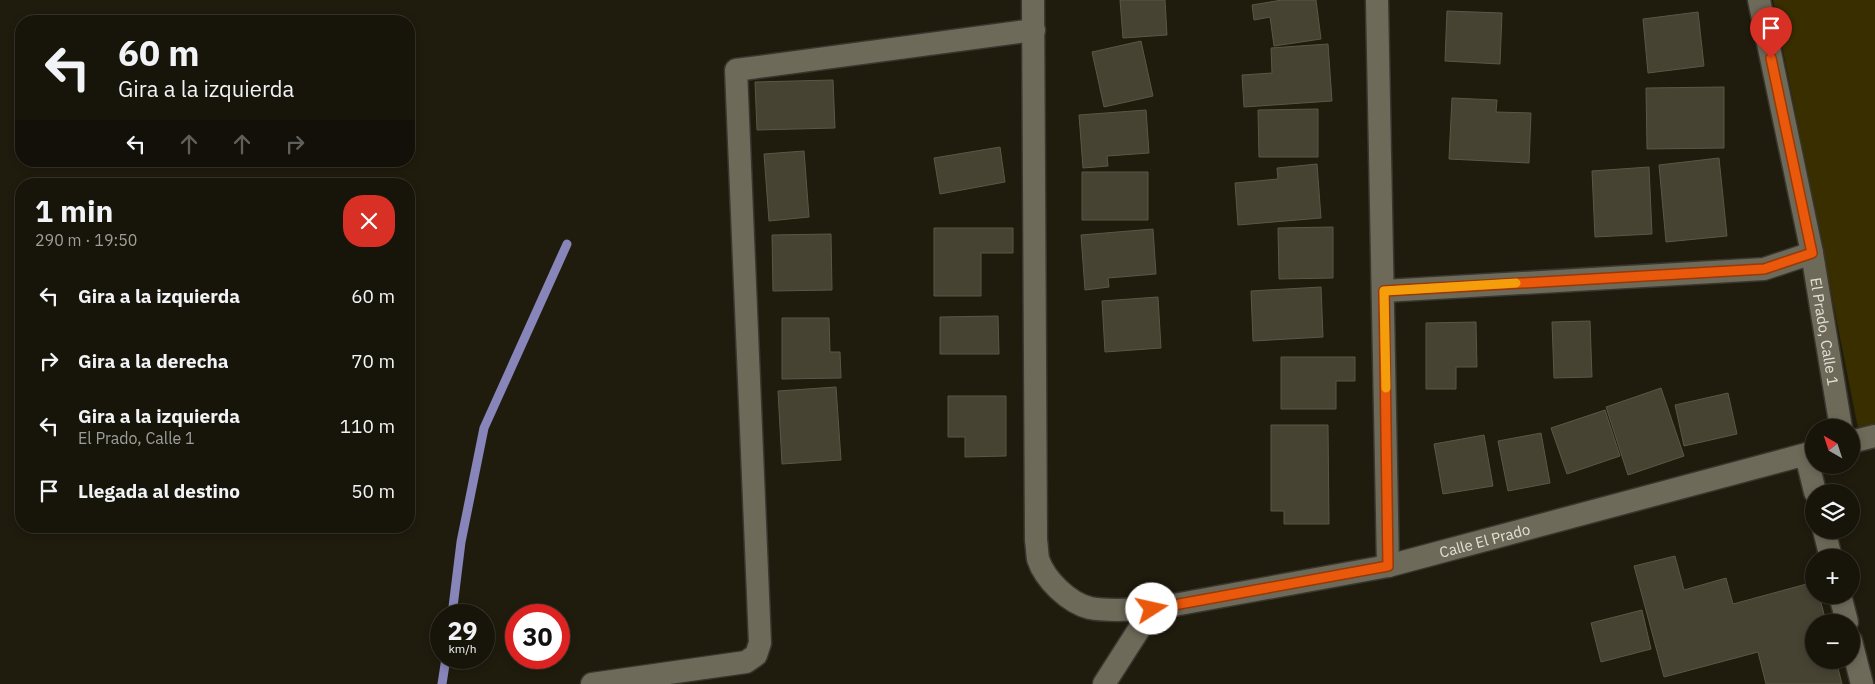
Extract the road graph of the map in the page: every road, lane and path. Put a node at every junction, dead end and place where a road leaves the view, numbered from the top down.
1 (1033, 0) edge
2 (1377, 0) edge
3 (1759, 0) edge
4 (1034, 30) junction
5 (1812, 253) junction
6 (1384, 291) junction
7 (1840, 419) edge
8 (1875, 436) edge
9 (1860, 440) edge
10 (1805, 455) edge
11 (1388, 566) junction
12 (1152, 609) junction
13 (1858, 669) edge
14 (592, 684) edge
15 (1104, 684) edge
16 (1862, 684) edge

1 - 4 street, Calle El Prado
2 - 6 street
3 - 5 street, El Prado, Calle 1
4 - 12 street, Calle El Prado
4 - 14 street
5 - 6 street
5 - 7 street, El Prado, Calle 1
6 - 11 street
8 - 9 street
10 - 11 street, Calle El Prado
11 - 12 street, Calle El Prado
12 - 15 street
13 - 16 street

